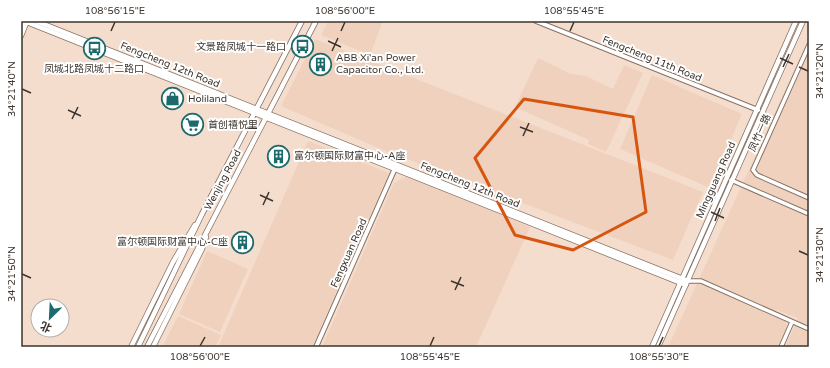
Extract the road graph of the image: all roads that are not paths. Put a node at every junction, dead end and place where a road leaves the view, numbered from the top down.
1 (25, 21) edge
2 (36, 21) edge
3 (302, 21) edge
4 (316, 21) edge
5 (536, 21) edge
6 (796, 21) edge
7 (803, 21) edge
8 (21, 27) edge
9 (21, 36) edge
10 (809, 45) edge
11 (760, 110) junction
12 (256, 111) junction
13 (267, 115) junction
14 (396, 167) junction
15 (729, 179) junction
16 (809, 198) edge
17 (202, 214) junction
18 (809, 214) edge
19 (209, 225) junction
20 (681, 281) junction
21 (687, 283) junction
22 (792, 322) junction
23 (809, 329) edge
24 (131, 347) edge
25 (138, 347) edge
26 (147, 347) edge
27 (153, 347) edge
28 (316, 347) edge
29 (652, 347) edge
30 (658, 347) edge
31 (781, 347) edge

1 - 8 main road
1 - 9 main road
1 - 12 main road, Fengcheng 12th Road
2 - 12 main road, Fengcheng 12th Road
3 - 12 main road, Wenjing Road
4 - 13 main road, Wenjing Road
5 - 11 street, Fengcheng 11th Road
6 - 11 main road, Mingguang Road
7 - 11 main road, Mingguang Road
10 - 16 street, 凤竹一路
11 - 15 main road, Mingguang Road
12 - 13 main road, Fengcheng 12th Road
12 - 17 main road, Wenjing Road
13 - 14 main road, Fengcheng 12th Road
13 - 19 main road, Wenjing Road
14 - 20 main road, Fengcheng 12th Road
14 - 28 street, Fengxuan Road
15 - 18 street
15 - 20 main road, Mingguang Road
15 - 21 main road, Mingguang Road
17 - 24 main road
17 - 25 main road, Wenjing Road
19 - 26 main road, Wenjing Road
19 - 27 main road
20 - 21 main road, Fengcheng 12th Road
20 - 29 main road, Mingguang Road
21 - 22 street, Fengcheng 12th Road
21 - 30 main road, Mingguang Road
22 - 23 street, Fengcheng 12th Road
22 - 31 street

